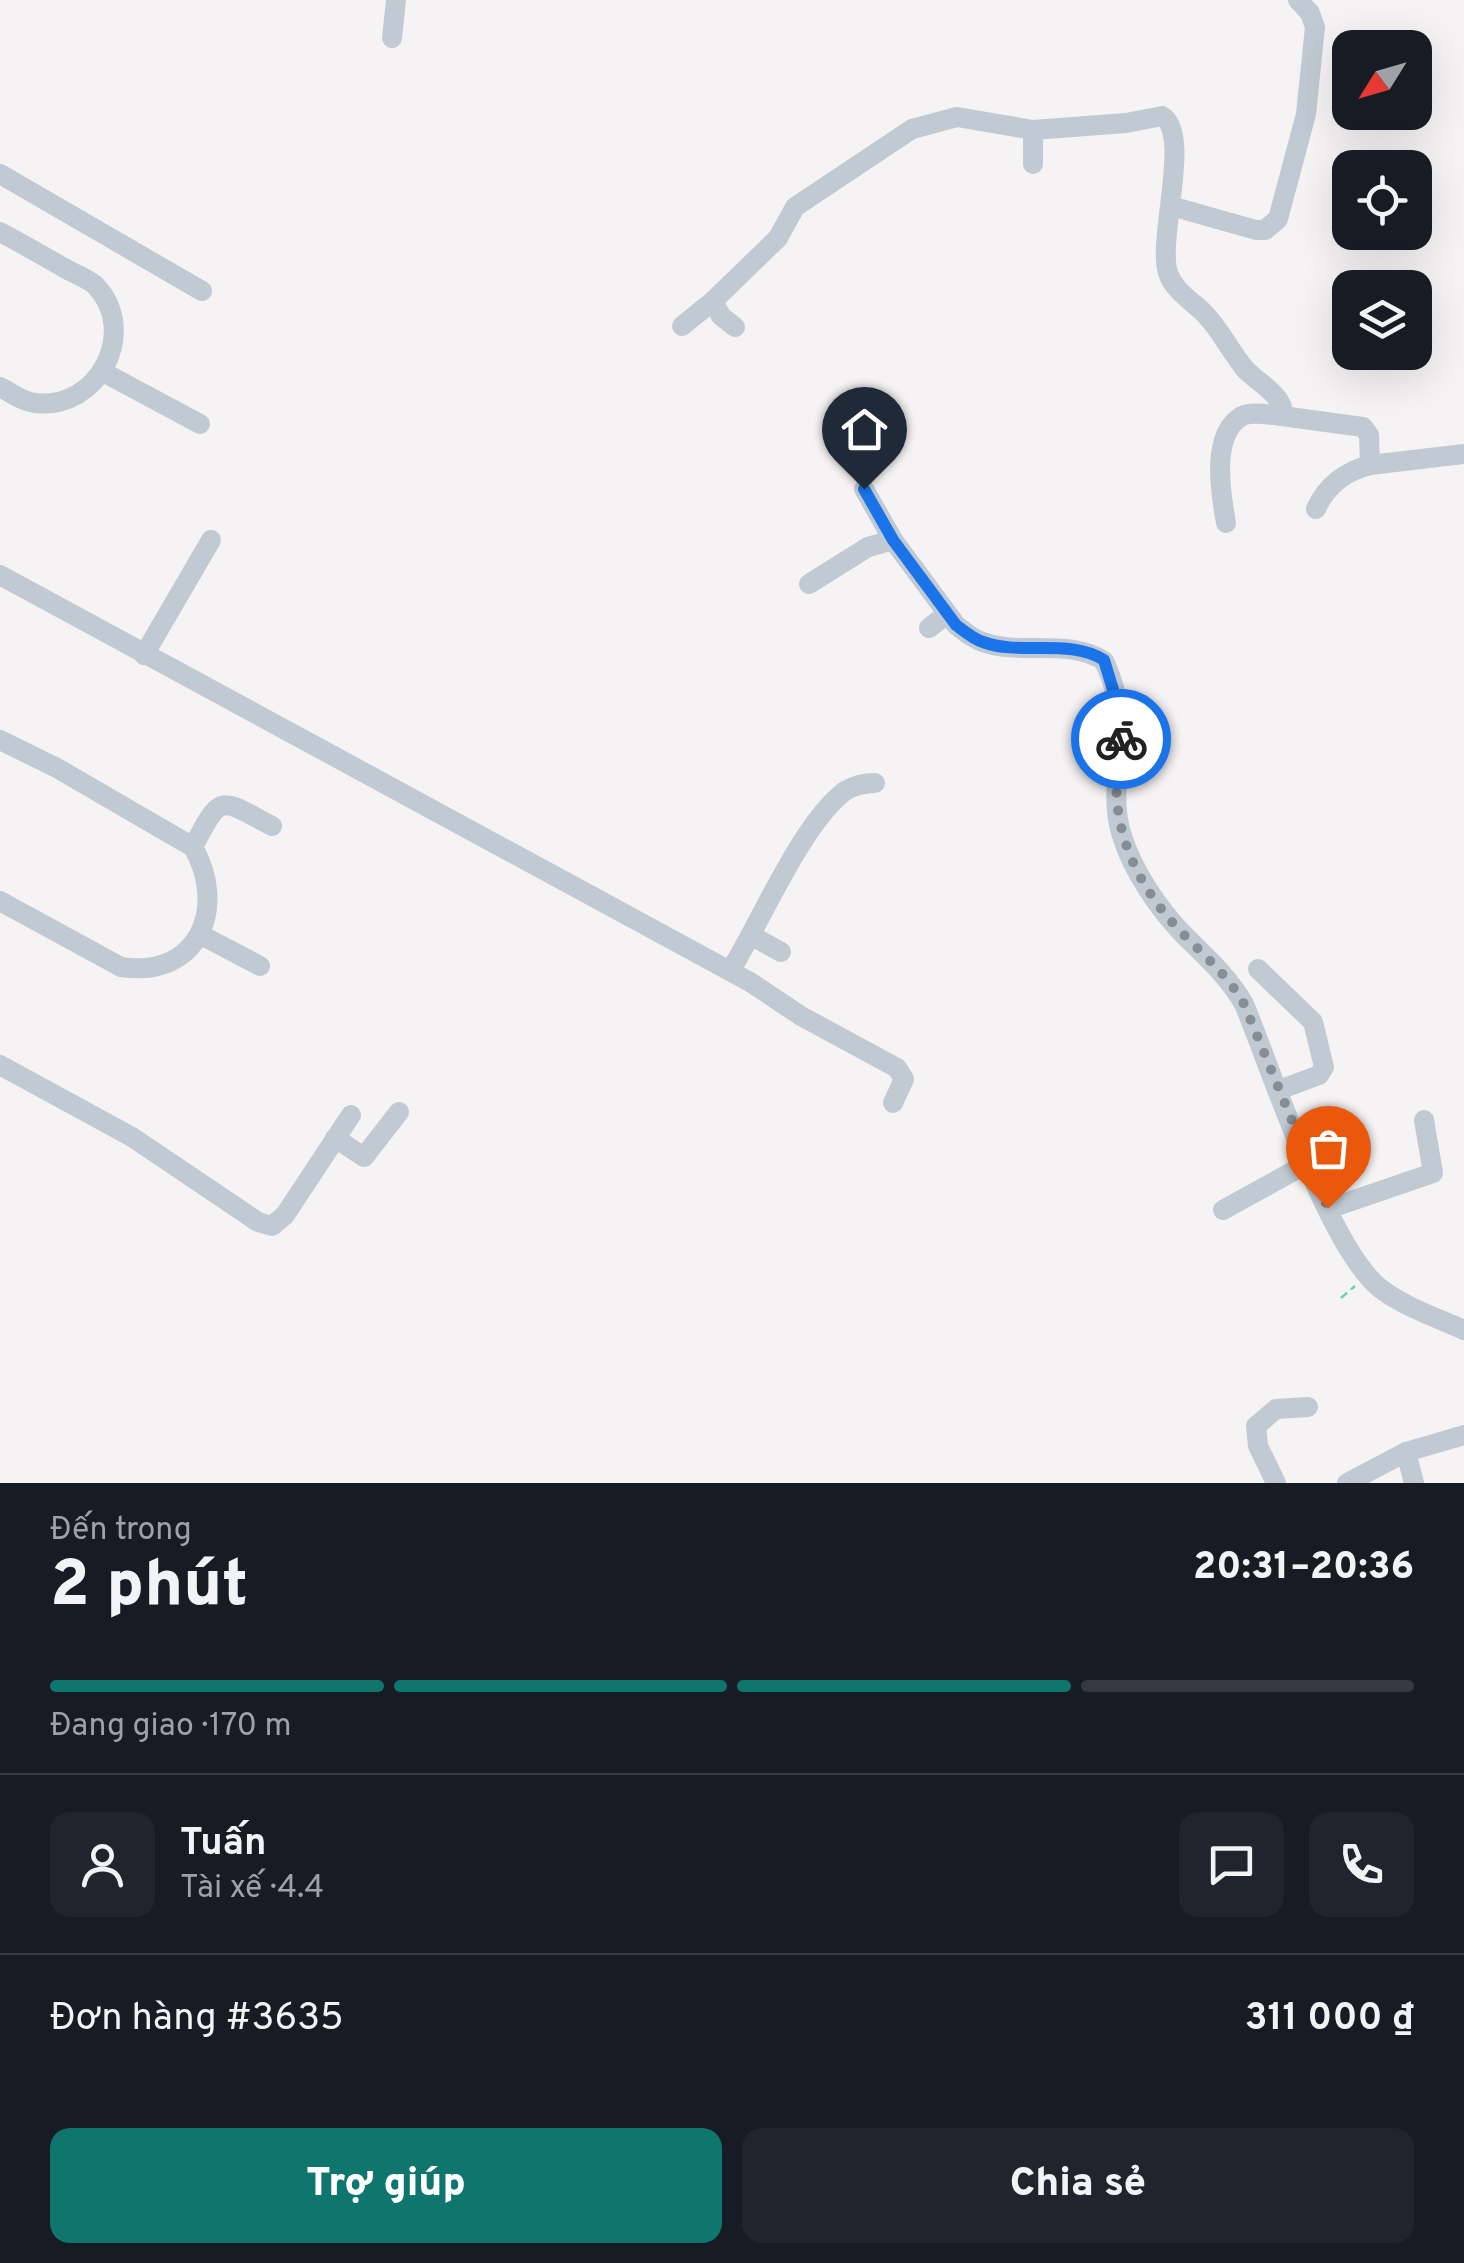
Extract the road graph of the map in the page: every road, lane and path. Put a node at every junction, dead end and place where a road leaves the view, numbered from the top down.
1 (396, 0) edge
2 (1298, 0) edge
3 (392, 38) dead end
4 (1033, 130) junction
5 (1033, 164) dead end
6 (0, 174) edge
7 (1171, 206) junction
8 (0, 232) edge
9 (202, 292) dead end
10 (713, 301) junction
11 (682, 326) dead end
12 (734, 327) dead end
13 (103, 372) junction
14 (0, 387) edge
15 (1282, 416) junction
16 (200, 424) dead end
17 (1464, 454) edge
18 (1370, 466) junction
19 (864, 489) dead end
20 (1316, 509) dead end
21 (1226, 524) dead end
22 (210, 540) dead end
23 (893, 540) junction
24 (0, 575) edge
25 (809, 584) dead end
26 (947, 614) junction
27 (929, 628) dead end
28 (144, 655) junction
29 (0, 740) edge
30 (876, 782) dead end
31 (272, 826) dead end
32 (192, 847) junction
33 (0, 900) edge
34 (200, 935) junction
35 (752, 936) junction
36 (781, 952) dead end
37 (260, 966) dead end
38 (1258, 969) dead end
39 (730, 971) junction
40 (0, 1065) edge
41 (1279, 1090) junction
42 (893, 1103) dead end
43 (400, 1112) dead end
44 (351, 1114) dead end
45 (1424, 1120) dead end
46 (336, 1138) junction
47 (1308, 1163) junction
48 (1328, 1208) junction
49 (1223, 1210) dead end
50 (1464, 1330) edge
51 (1308, 1407) dead end
52 (1464, 1435) edge
53 (1406, 1452) junction
54 (1369, 1478) edge
55 (1276, 1483) edge
56 (1347, 1483) edge
57 (1414, 1483) edge

1 - 3 street
2 - 7 street
4 - 5 street
4 - 7 street
4 - 10 street
6 - 9 street
7 - 15 street
8 - 13 street
10 - 11 street
10 - 12 street
13 - 14 street
13 - 16 street
15 - 18 street
15 - 21 street
17 - 18 street
18 - 20 street
19 - 23 street
22 - 28 street
23 - 25 street
23 - 26 street
24 - 28 street
26 - 27 street
26 - 41 street
28 - 39 street
29 - 32 street
30 - 35 street
31 - 32 street
32 - 34 street
33 - 34 street
34 - 37 street
35 - 36 street
35 - 39 street
38 - 41 street
39 - 42 street
40 - 46 street
41 - 47 street
43 - 46 street
44 - 46 street
45 - 48 street
47 - 48 street
47 - 49 street
48 - 50 street
51 - 55 street
52 - 53 street
53 - 54 street
53 - 57 street
54 - 56 street

